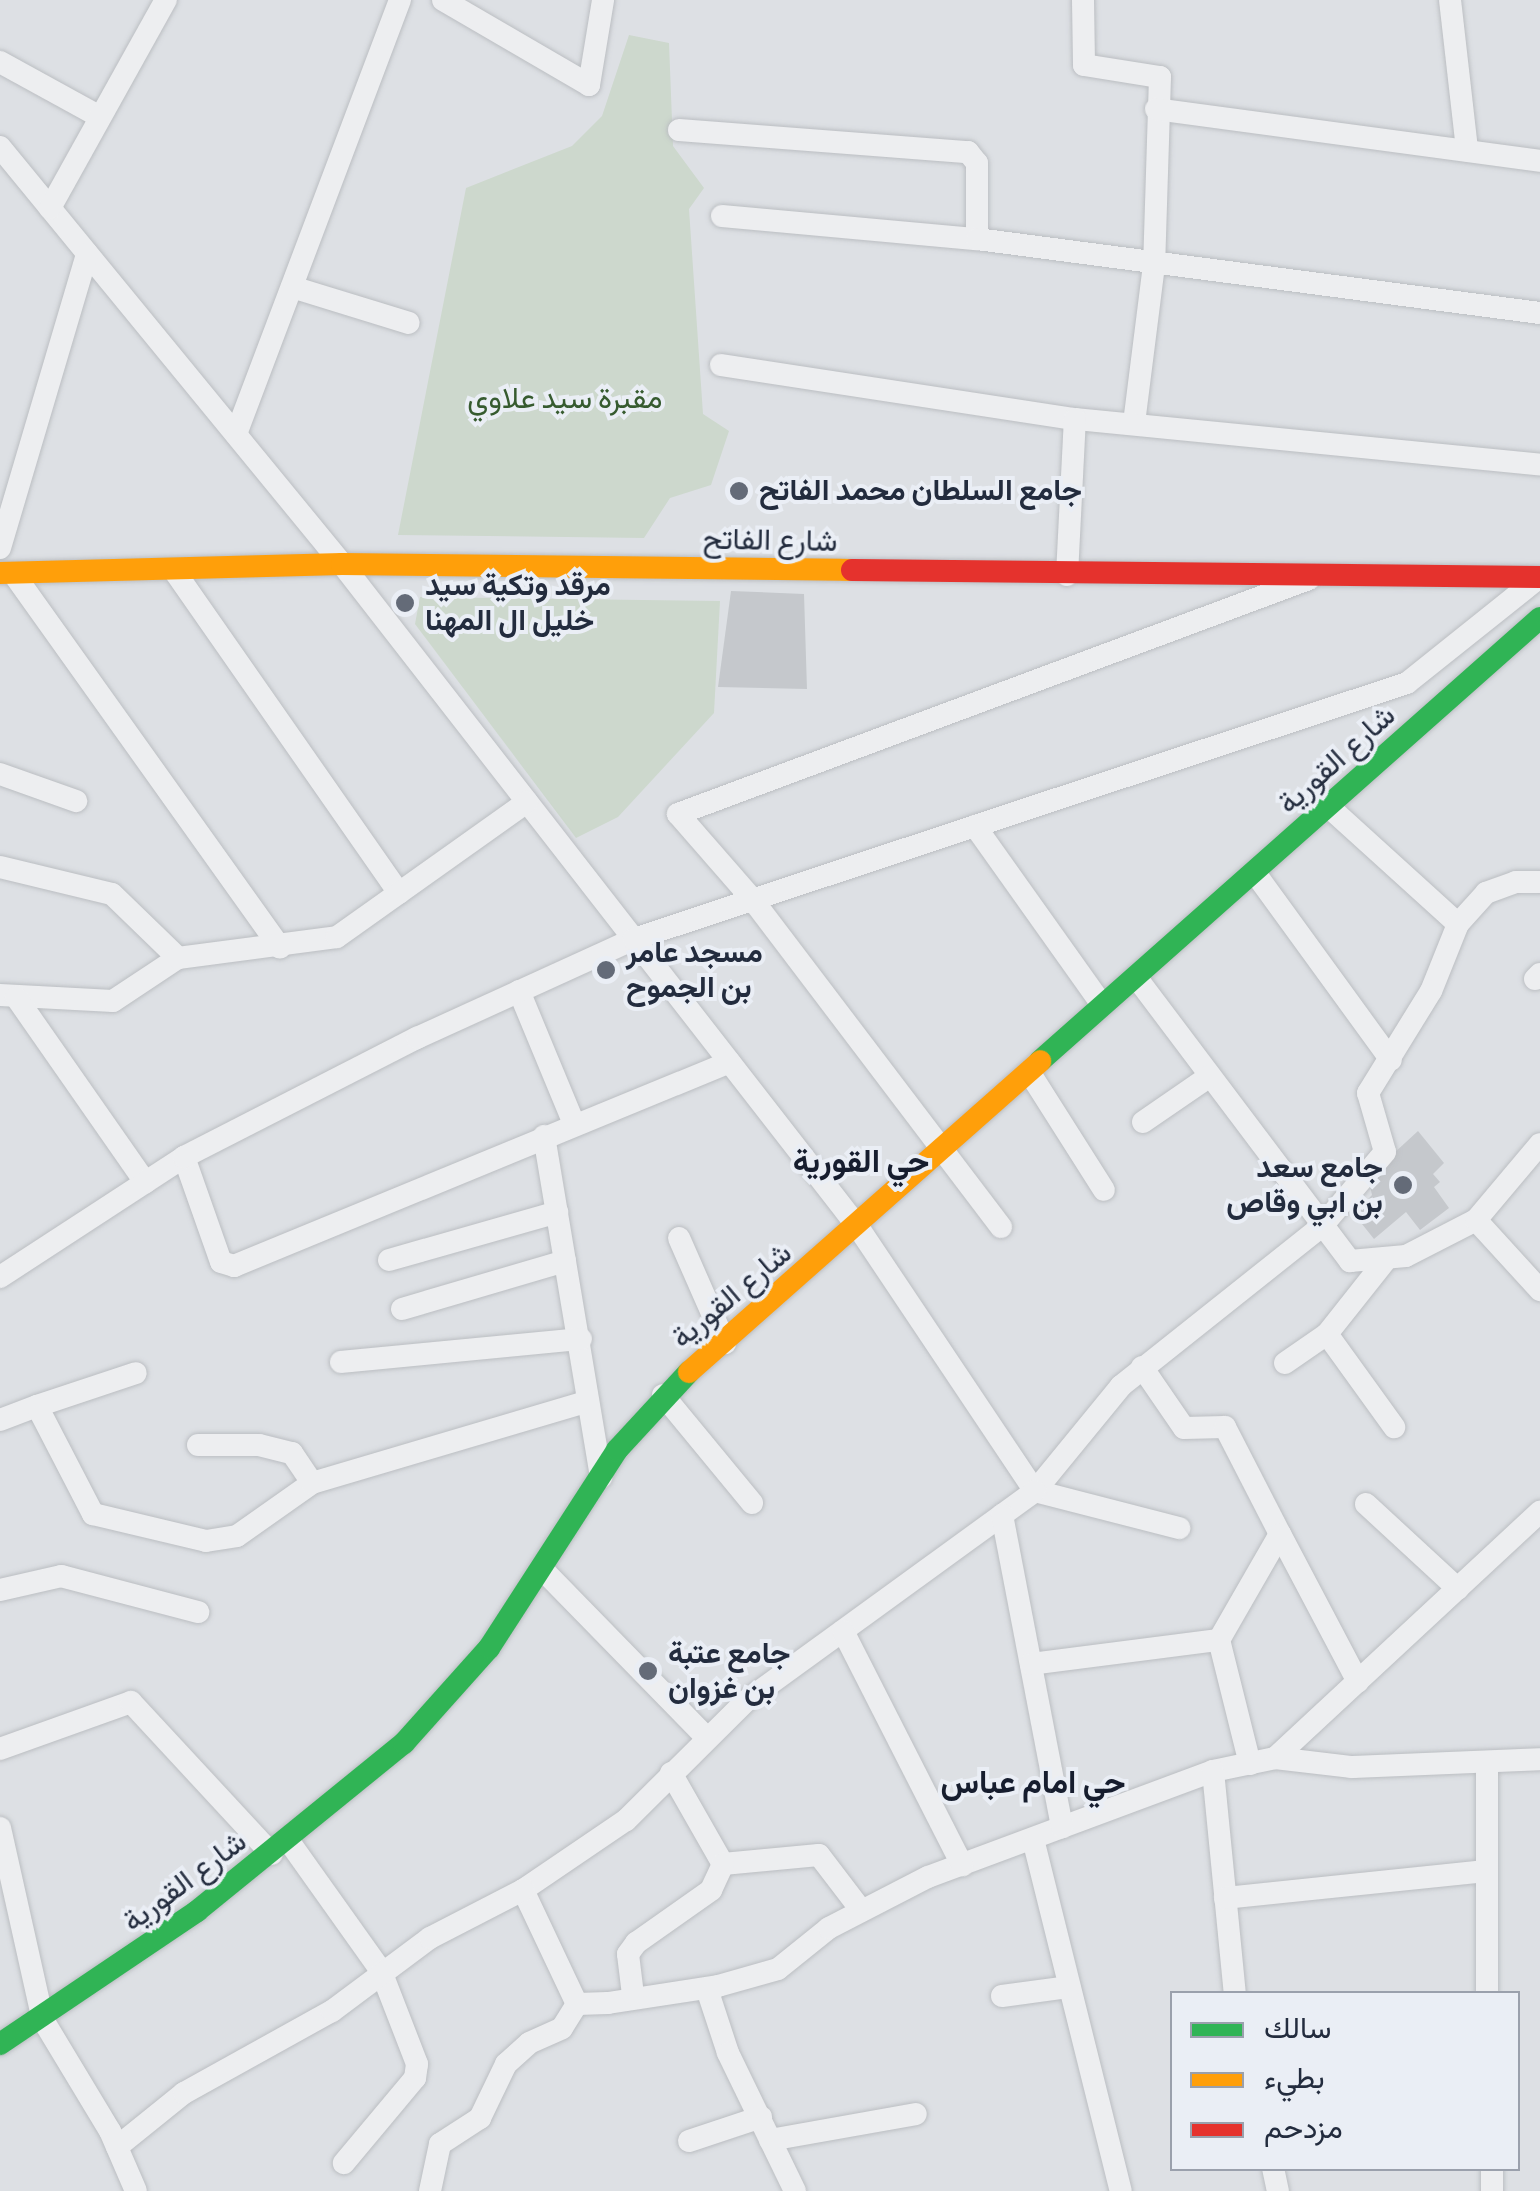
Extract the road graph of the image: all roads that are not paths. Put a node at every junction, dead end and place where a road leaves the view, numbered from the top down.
1 (166, 0) edge
2 (400, 0) edge
3 (443, 0) edge
4 (603, 0) edge
5 (1083, 0) edge
6 (1450, 0) edge
7 (0, 62) edge
8 (1156, 109) junction
9 (100, 117) junction
10 (678, 130) dead end
11 (0, 148) edge
12 (1467, 150) junction
13 (1540, 161) edge
14 (50, 208) junction
15 (722, 216) dead end
16 (977, 240) junction
17 (87, 254) junction
18 (1154, 265) junction
19 (292, 287) junction
20 (1540, 313) edge
21 (409, 323) dead end
22 (721, 365) dead end
23 (1076, 419) junction
24 (1134, 424) junction
25 (236, 434) junction
26 (1540, 465) edge
27 (0, 548) edge
28 (342, 564) junction
29 (173, 569) junction
30 (7, 573) edge
31 (1067, 575) junction
32 (1540, 577) edge
33 (1309, 579) junction
34 (1540, 618) edge
35 (1407, 683) junction
36 (1422, 724) junction
37 (0, 774) edge
38 (76, 800) dead end
39 (527, 802) junction
40 (1329, 807) junction
41 (976, 826) junction
42 (0, 867) edge
43 (1255, 873) junction
44 (1540, 884) edge
45 (399, 892) junction
46 (752, 900) junction
47 (1458, 924) junction
48 (634, 939) junction
49 (280, 948) junction
50 (178, 958) junction
51 (1136, 976) junction
52 (519, 992) junction
53 (8, 996) edge
54 (1101, 1003) junction
55 (1391, 1060) junction
56 (730, 1062) junction
57 (1031, 1074) junction
58 (1210, 1076) junction
59 (1143, 1122) dead end
60 (574, 1124) junction
61 (544, 1136) junction
62 (1540, 1144) edge
63 (942, 1153) junction
64 (184, 1157) junction
65 (145, 1182) junction
66 (1104, 1190) dead end
67 (557, 1212) junction
68 (1476, 1220) junction
69 (1322, 1226) junction
70 (858, 1227) junction
71 (1001, 1227) dead end
72 (679, 1238) dead end
73 (389, 1260) dead end
74 (565, 1261) junction
75 (1384, 1262) junction
76 (0, 1277) edge
77 (1540, 1290) edge
78 (402, 1309) dead end
79 (1326, 1334) junction
80 (581, 1339) junction
81 (725, 1343) junction
82 (341, 1362) dead end
83 (1285, 1363) dead end
84 (1142, 1367) junction
85 (136, 1373) dead end
86 (663, 1394) junction
87 (588, 1400) junction
88 (37, 1406) junction
89 (0, 1420) edge
90 (1394, 1427) dead end
91 (198, 1444) dead end
92 (601, 1476) junction
93 (312, 1483) junction
94 (1035, 1491) junction
95 (752, 1503) dead end
96 (1366, 1504) dead end
97 (1540, 1512) edge
98 (1002, 1515) junction
99 (1180, 1528) dead end
100 (1280, 1534) junction
101 (542, 1569) junction
102 (1458, 1589) junction
103 (0, 1590) edge
104 (198, 1612) dead end
105 (843, 1631) junction
106 (1219, 1640) junction
107 (1031, 1664) junction
108 (1358, 1682) junction
109 (707, 1738) junction
110 (0, 1749) edge
111 (1275, 1758) junction
112 (1540, 1759) edge
113 (1487, 1762) junction
114 (1250, 1764) junction
115 (1213, 1772) junction
116 (671, 1773) junction
117 (0, 1828) edge
118 (1062, 1828) junction
119 (1033, 1839) junction
120 (280, 1847) junction
121 (723, 1864) junction
122 (962, 1865) junction
123 (1485, 1871) junction
124 (523, 1890) junction
125 (1225, 1898) junction
126 (861, 1910) junction
127 (10, 1922) edge
128 (381, 1971) junction
129 (707, 1988) junction
130 (1069, 1988) junction
131 (1235, 1991) edge
132 (1486, 1991) edge
133 (633, 1995) junction
134 (1002, 1996) dead end
135 (577, 2004) junction
136 (43, 2020) junction
137 (0, 2044) edge
138 (916, 2114) dead end
139 (766, 2129) junction
140 (689, 2141) dead end
141 (116, 2147) junction
142 (344, 2163) dead end
143 (136, 2191) edge
144 (430, 2191) edge
145 (795, 2191) edge
146 (1121, 2191) edge

1 - 9 street
2 - 19 street
3 - 4 street
5 - 8 street
6 - 12 street
7 - 9 street
8 - 12 street
8 - 18 street
9 - 14 street
10 - 16 street
11 - 14 street
12 - 13 street
14 - 17 street
15 - 16 street
16 - 18 street
17 - 25 street
17 - 27 street
18 - 20 street
18 - 24 street
19 - 21 street
19 - 25 street
22 - 23 street
23 - 24 street
23 - 31 street
24 - 26 street
25 - 28 street
28 - 29 street, شارع الفاتح
28 - 31 street, شارع الفاتح
28 - 39 street
29 - 30 street, شارع الفاتح
29 - 45 street
30 - 49 street
31 - 33 street, شارع الفاتح
32 - 33 street, شارع الفاتح
32 - 35 street
33 - 46 street
34 - 36 street, شارع القورية
35 - 36 street
35 - 41 street
36 - 40 street, شارع القورية
37 - 38 street
39 - 45 street
39 - 48 street
40 - 43 street, شارع القورية
40 - 47 street
41 - 46 street
41 - 54 street
42 - 50 street
43 - 51 street, شارع القورية
43 - 55 street
44 - 47 street
45 - 49 street
46 - 48 street
46 - 63 street
47 - 55 street
48 - 52 street
48 - 56 street
49 - 50 street
50 - 53 street
51 - 54 street, شارع القورية
51 - 58 street
52 - 60 street
52 - 64 street
53 - 65 street
54 - 57 street, شارع القورية
55 - 69 street
56 - 60 street
56 - 70 street
57 - 63 street, شارع القورية
57 - 66 street
58 - 59 street
58 - 69 street
60 - 61 street
61 - 64 street
61 - 67 street
62 - 68 street
63 - 70 street, شارع القورية
63 - 71 street
64 - 65 street
65 - 76 street
67 - 73 street
67 - 74 street
68 - 75 street
68 - 77 street
69 - 75 street
69 - 84 street
70 - 81 street, شارع القورية
70 - 94 street
72 - 81 street
74 - 78 street
74 - 80 street
75 - 79 street
79 - 83 street
79 - 90 street
80 - 82 street
80 - 87 street
81 - 86 street, شارع القورية
84 - 94 street
84 - 100 street
85 - 88 street
86 - 92 street, شارع القورية
86 - 95 street
87 - 92 street
87 - 93 street
88 - 89 street
88 - 93 street
91 - 93 street
92 - 101 street, شارع القورية
94 - 98 street
94 - 99 street
96 - 102 street
97 - 102 street
98 - 105 street
98 - 107 street
100 - 106 street
100 - 108 street
101 - 109 street
101 - 120 street, شارع القورية
102 - 108 street
103 - 104 street
105 - 109 street
105 - 122 street
106 - 107 street
106 - 114 street
107 - 118 street
108 - 111 street
109 - 116 street
110 - 120 street
111 - 113 street
111 - 114 street
112 - 113 street
113 - 123 street
114 - 115 street
115 - 118 street
115 - 125 street
116 - 121 street
116 - 124 street
117 - 127 street
118 - 119 street
119 - 122 street
119 - 130 street
120 - 128 street
120 - 136 street, شارع القورية
121 - 126 street
121 - 133 street
122 - 126 street
123 - 125 street
123 - 132 street
124 - 128 street
124 - 135 street
125 - 131 street
126 - 129 street
127 - 136 street
128 - 141 street
128 - 142 street
129 - 133 street
129 - 139 street
130 - 134 street
130 - 146 street
133 - 135 street
135 - 144 street
136 - 137 street, شارع القورية
136 - 141 street
138 - 139 street
139 - 140 street
139 - 145 street
141 - 143 street

